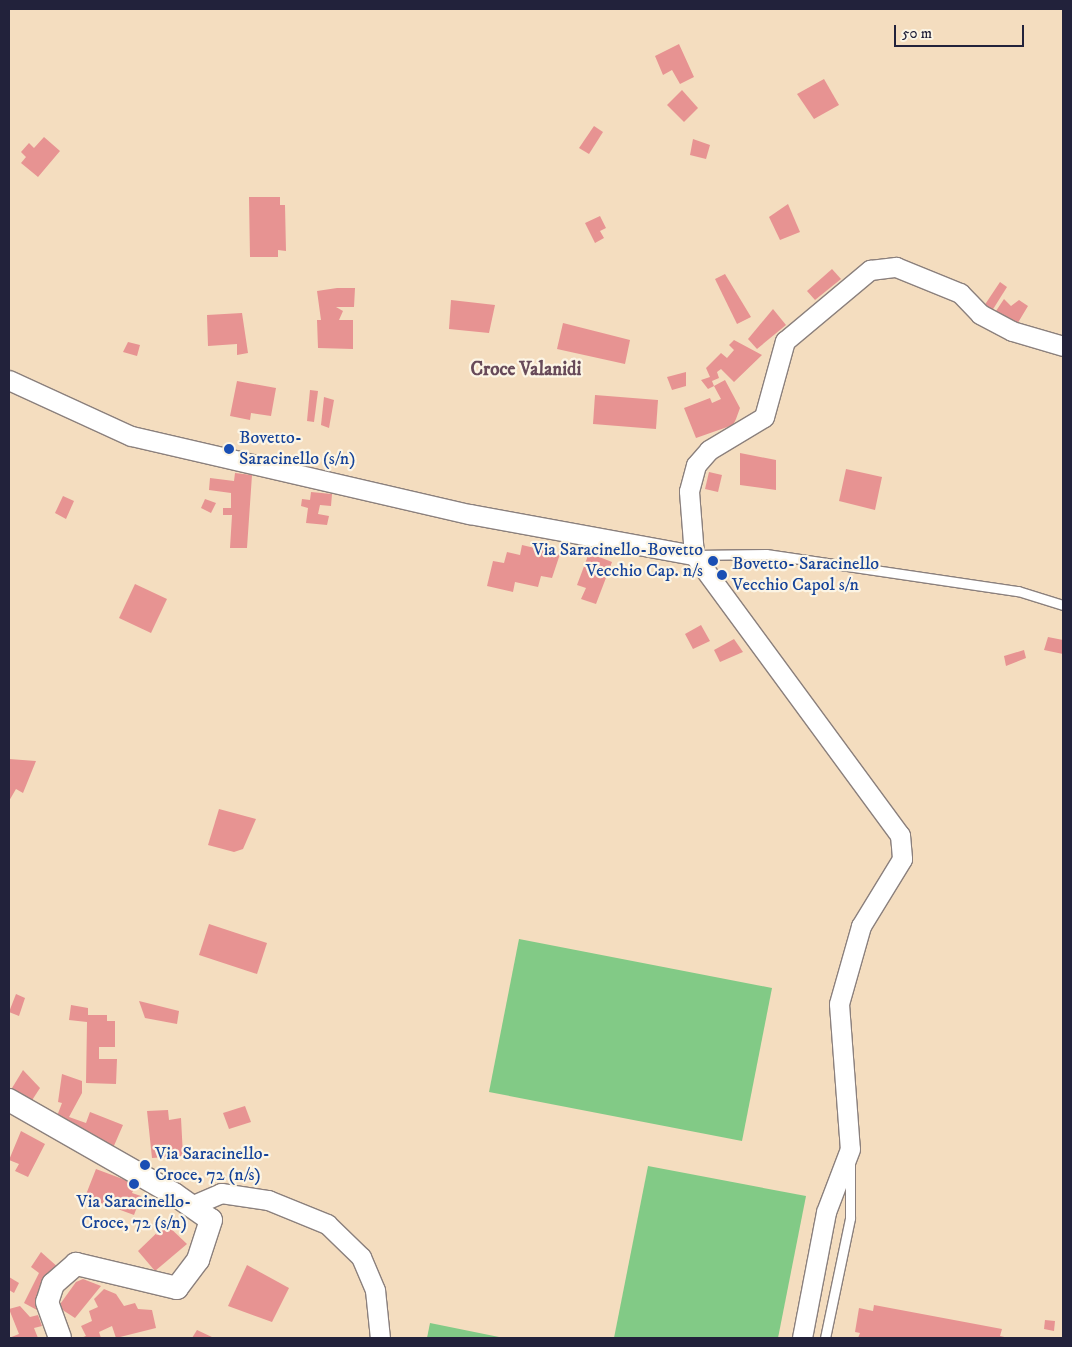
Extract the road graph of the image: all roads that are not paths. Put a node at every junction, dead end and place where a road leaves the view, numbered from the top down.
1 (1063, 346) edge
2 (9, 380) edge
3 (694, 556) junction
4 (1063, 605) edge
5 (9, 1100) edge
6 (850, 1149) junction
7 (191, 1206) junction
8 (60, 1338) edge
9 (380, 1338) edge
10 (802, 1338) edge
11 (825, 1338) edge

1 - 3 street
2 - 3 street
3 - 4 lane
3 - 6 street
5 - 7 street
6 - 10 street
6 - 11 lane
7 - 8 street
7 - 9 street

